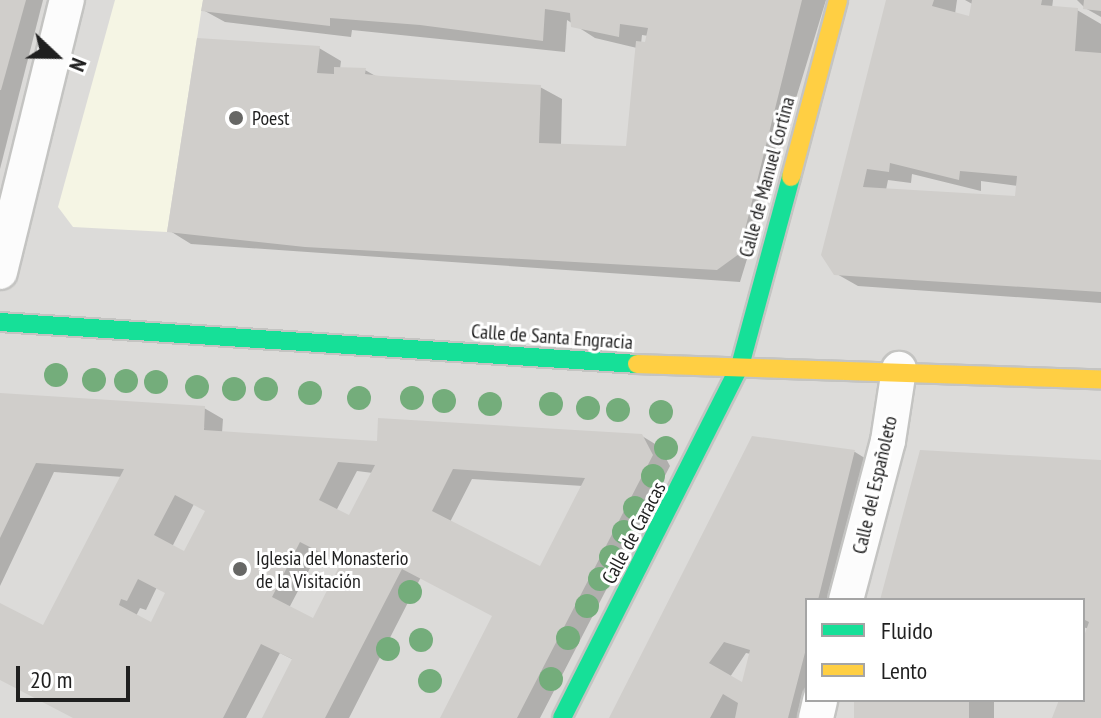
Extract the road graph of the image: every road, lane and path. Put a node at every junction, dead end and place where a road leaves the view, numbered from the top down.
1 (67, 0) edge
2 (838, 0) edge
3 (0, 272) edge
4 (0, 322) edge
5 (740, 366) junction
6 (899, 369) junction
7 (1101, 379) edge
8 (847, 598) edge
9 (562, 718) edge

1 - 3 street
2 - 5 main road, Calle de Manuel Cortina
4 - 5 main road, Calle de Santa Engracia
5 - 6 main road, Calle de Santa Engracia
5 - 9 main road, Calle de Caracas
6 - 7 main road, Calle de Santa Engracia
6 - 8 street, Calle del Españoleto

